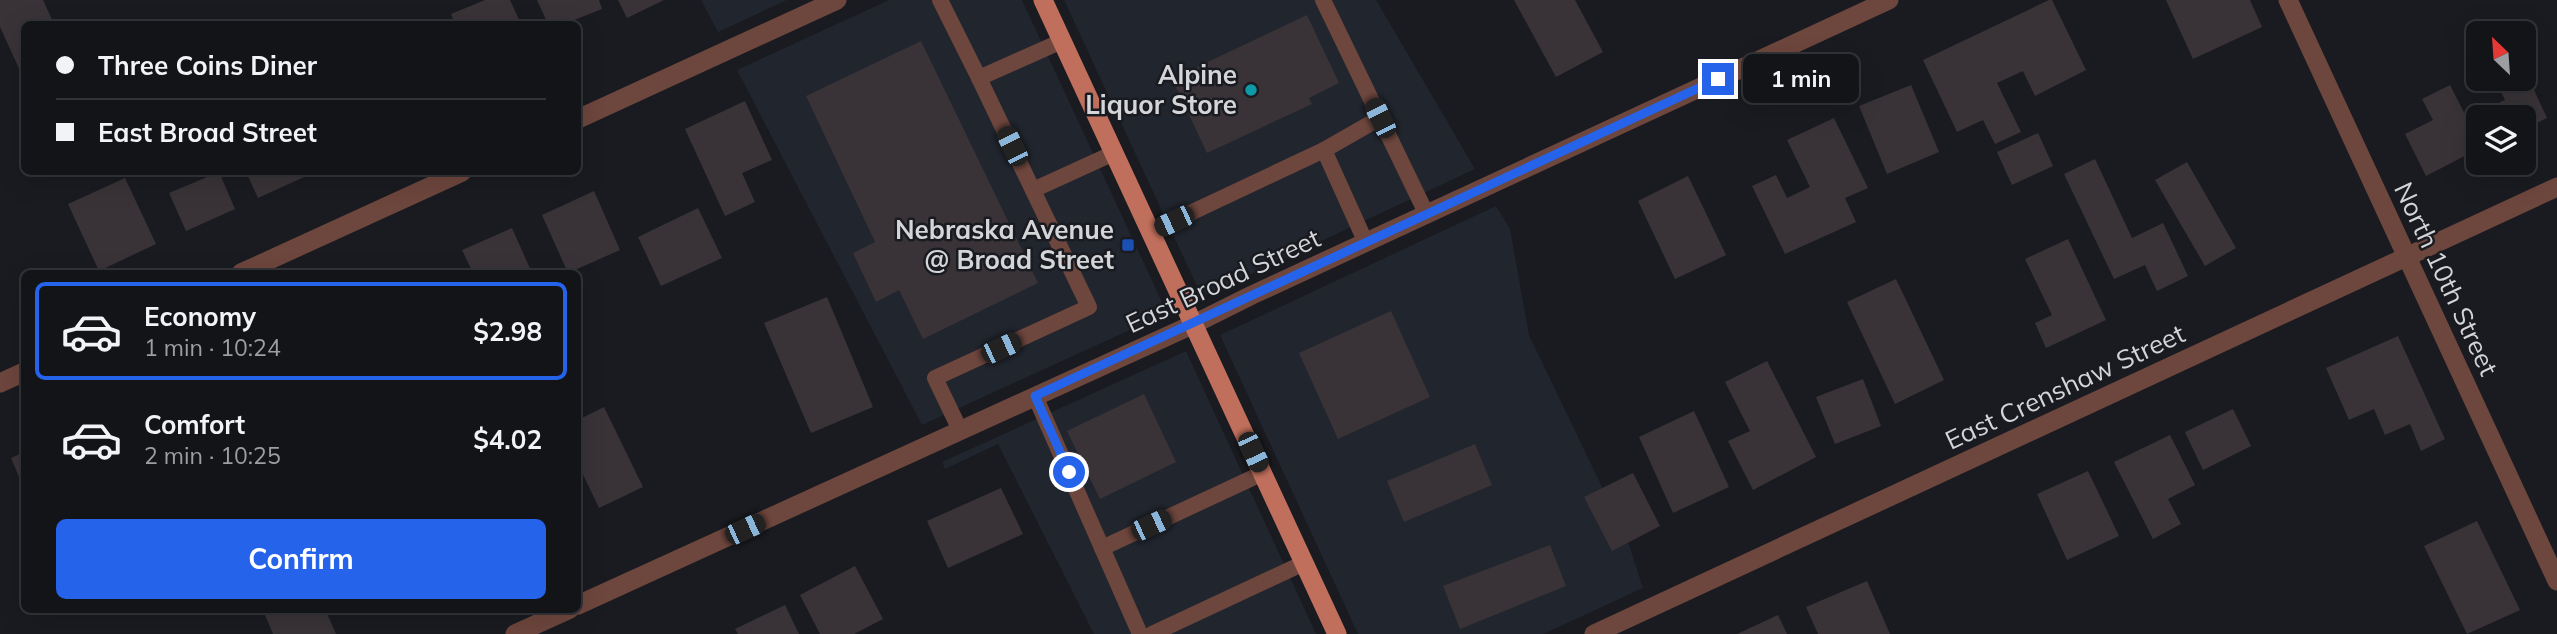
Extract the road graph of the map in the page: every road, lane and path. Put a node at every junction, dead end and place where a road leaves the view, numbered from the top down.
1 (837, 0) edge
2 (940, 0) edge
3 (1043, 0) edge
4 (1323, 0) edge
5 (1889, 0) edge
6 (2288, 0) edge
7 (1062, 41) junction
8 (979, 78) junction
9 (581, 118) edge
10 (1380, 118) junction
11 (1324, 149) junction
12 (1114, 153) junction
13 (456, 175) edge
14 (2557, 187) edge
15 (1033, 190) junction
16 (1427, 215) junction
17 (1152, 231) junction
18 (1366, 243) junction
19 (2407, 257) junction
20 (248, 270) edge
21 (1194, 324) junction
22 (21, 373) edge
23 (0, 383) edge
24 (1035, 396) junction
25 (960, 430) junction
26 (1263, 473) junction
27 (1102, 548) junction
28 (1304, 563) junction
29 (2557, 581) edge
30 (581, 604) edge
31 (560, 613) edge
32 (515, 634) edge
33 (1140, 634) edge
34 (1152, 634) edge
35 (1337, 634) edge
36 (1594, 634) edge

1 - 9 street
2 - 8 lane
3 - 7 main road
4 - 10 lane
5 - 16 street, East Broad Street
6 - 19 street, North 10th Street
7 - 8 lane
7 - 12 main road
8 - 15 lane
10 - 11 lane
10 - 16 lane
11 - 17 lane
11 - 18 lane
12 - 15 lane
12 - 17 main road
13 - 20 street
14 - 19 street, East Crenshaw Street
15 - 25 lane
16 - 18 street, East Broad Street
17 - 21 main road
18 - 21 street, East Broad Street
19 - 29 street, North 10th Street
19 - 36 street, East Crenshaw Street
21 - 24 street, East Broad Street
21 - 26 main road
22 - 23 street
24 - 25 street, East Broad Street
24 - 27 lane
25 - 30 street, East Broad Street
26 - 27 lane
26 - 28 main road
27 - 33 lane
28 - 34 lane
28 - 35 main road
31 - 32 street

